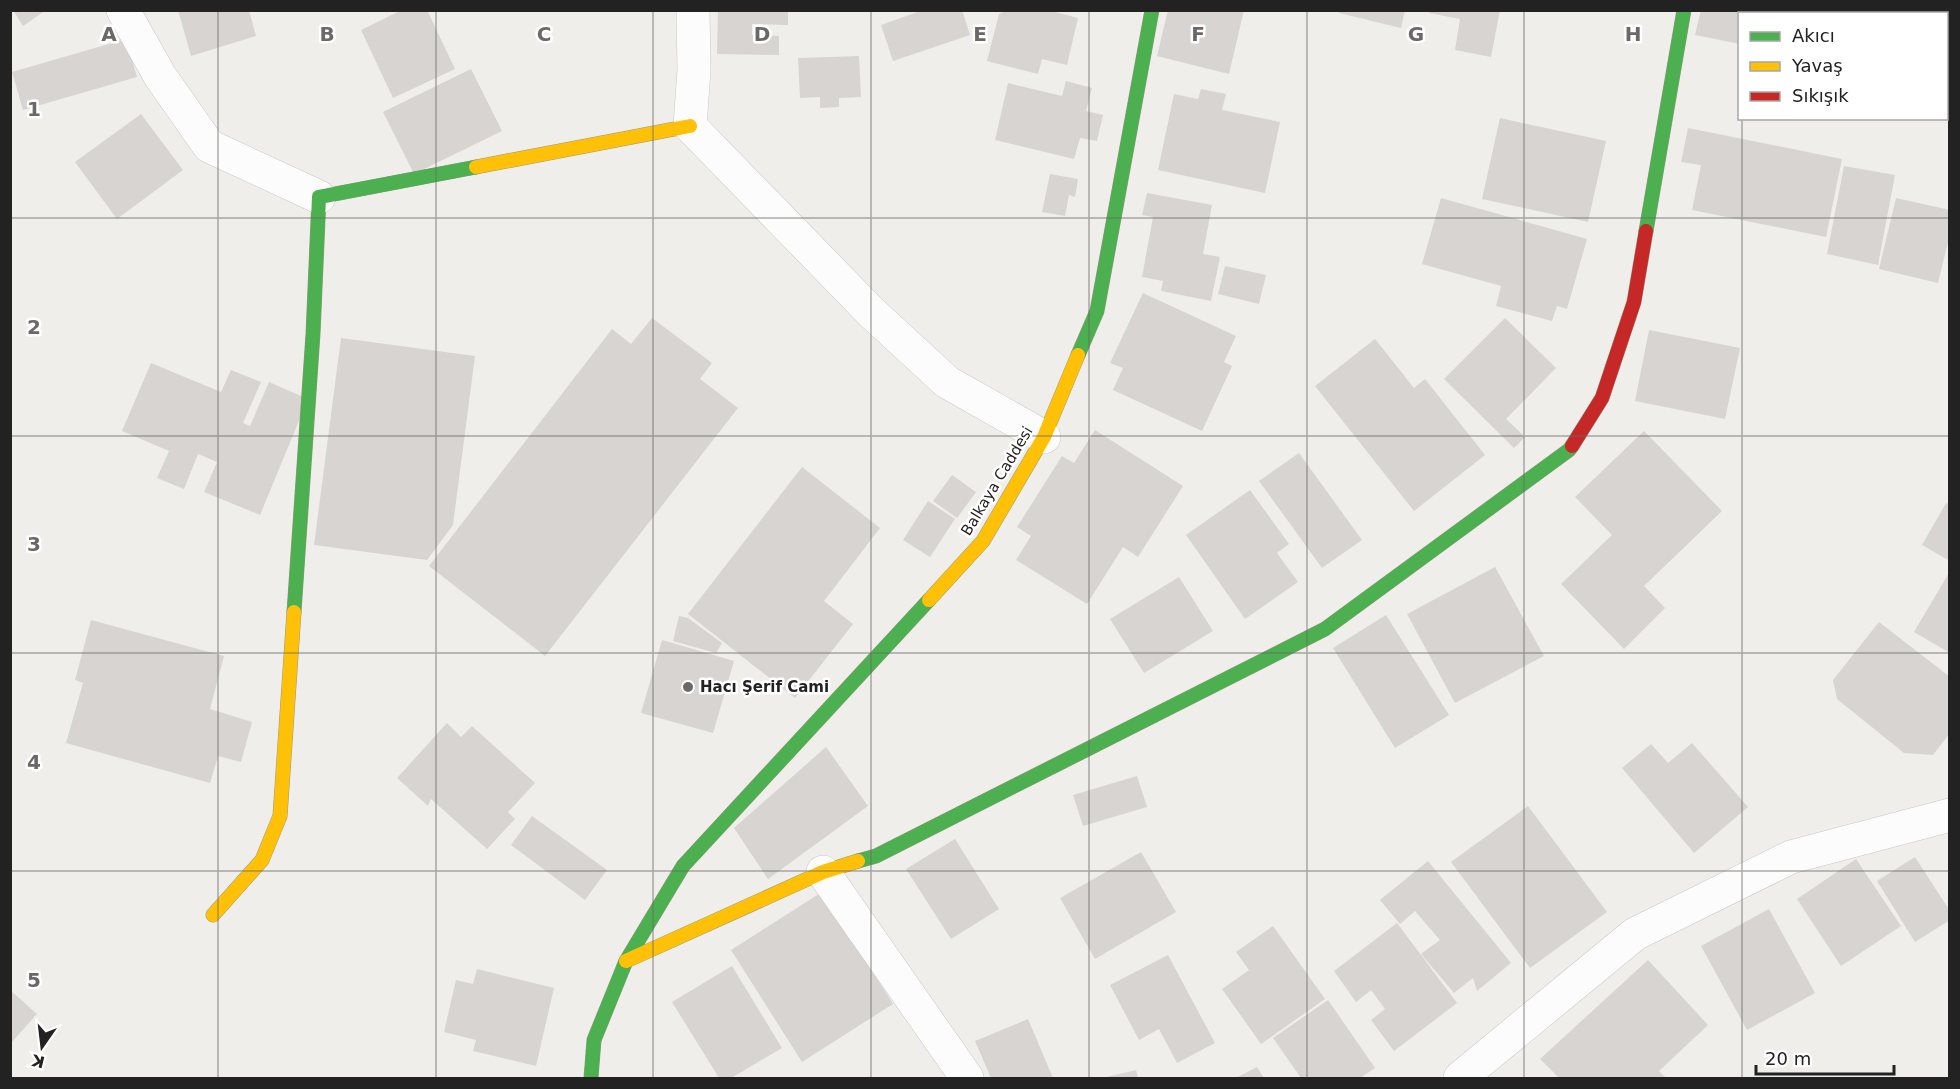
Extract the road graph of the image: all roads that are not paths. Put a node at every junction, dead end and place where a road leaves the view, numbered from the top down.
1 (123, 10) edge
2 (693, 10) edge
3 (1152, 10) edge
4 (1684, 10) edge
5 (690, 126) junction
6 (319, 197) junction
7 (1044, 437) junction
8 (1950, 815) edge
9 (823, 872) junction
10 (213, 915) dead end
11 (626, 961) junction
12 (591, 1078) edge
13 (967, 1078) edge
14 (1460, 1078) edge

1 - 6 street
2 - 5 street
3 - 7 street, Balkaya Caddesi
4 - 9 street
5 - 6 street
5 - 7 street
6 - 10 street
7 - 11 street, Balkaya Caddesi
8 - 14 street
9 - 11 street
9 - 13 street
11 - 12 street, Balkaya Caddesi

